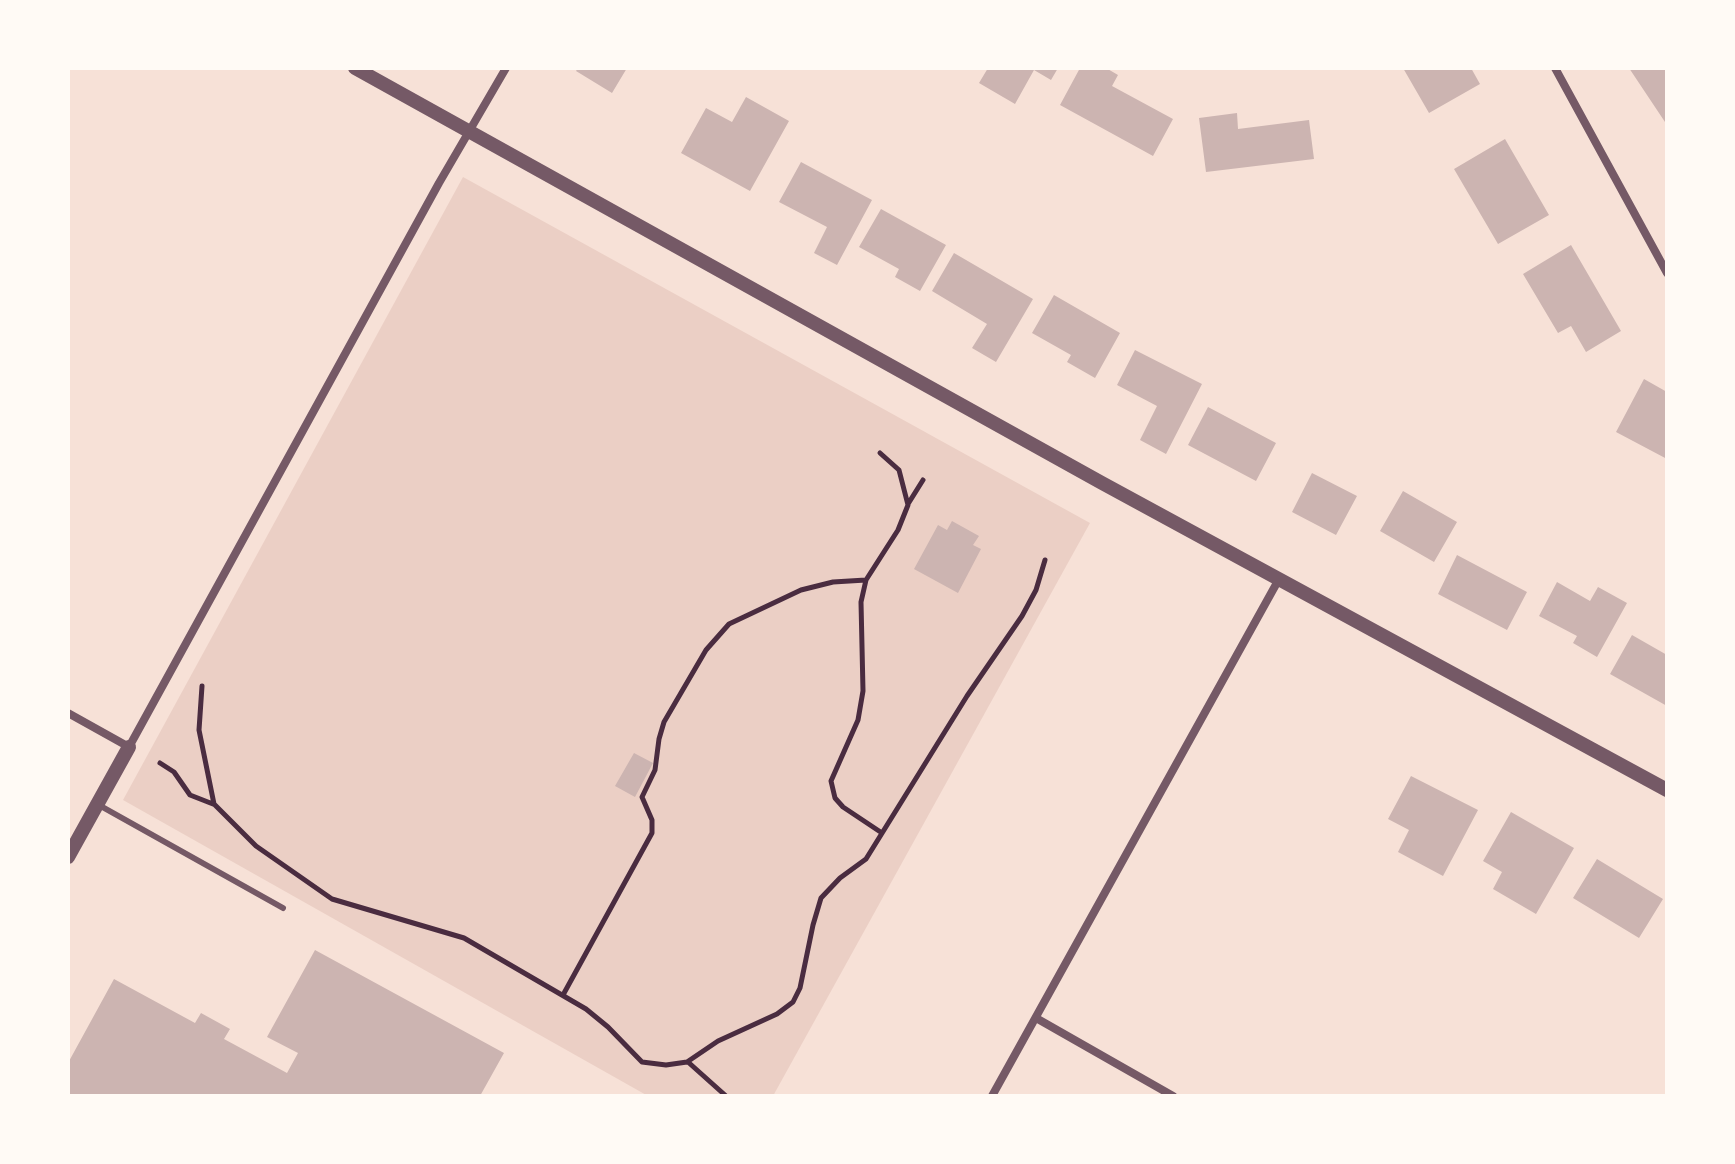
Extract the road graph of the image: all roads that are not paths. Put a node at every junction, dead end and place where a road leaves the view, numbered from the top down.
1 (355, 68) edge
2 (506, 68) edge
3 (1555, 68) edge
4 (470, 132) junction
5 (1667, 273) edge
6 (1279, 579) junction
7 (68, 713) edge
8 (129, 747) junction
9 (1667, 790) edge
10 (97, 804) junction
11 (68, 857) edge
12 (283, 908) dead end
13 (1036, 1018) junction
14 (992, 1096) edge
15 (1173, 1096) edge

1 - 4 street
2 - 4 street
3 - 5 street
4 - 6 street
4 - 8 street
6 - 9 street
6 - 13 street
7 - 8 street
8 - 10 street
10 - 11 street
10 - 12 lane
13 - 14 street
13 - 15 street

